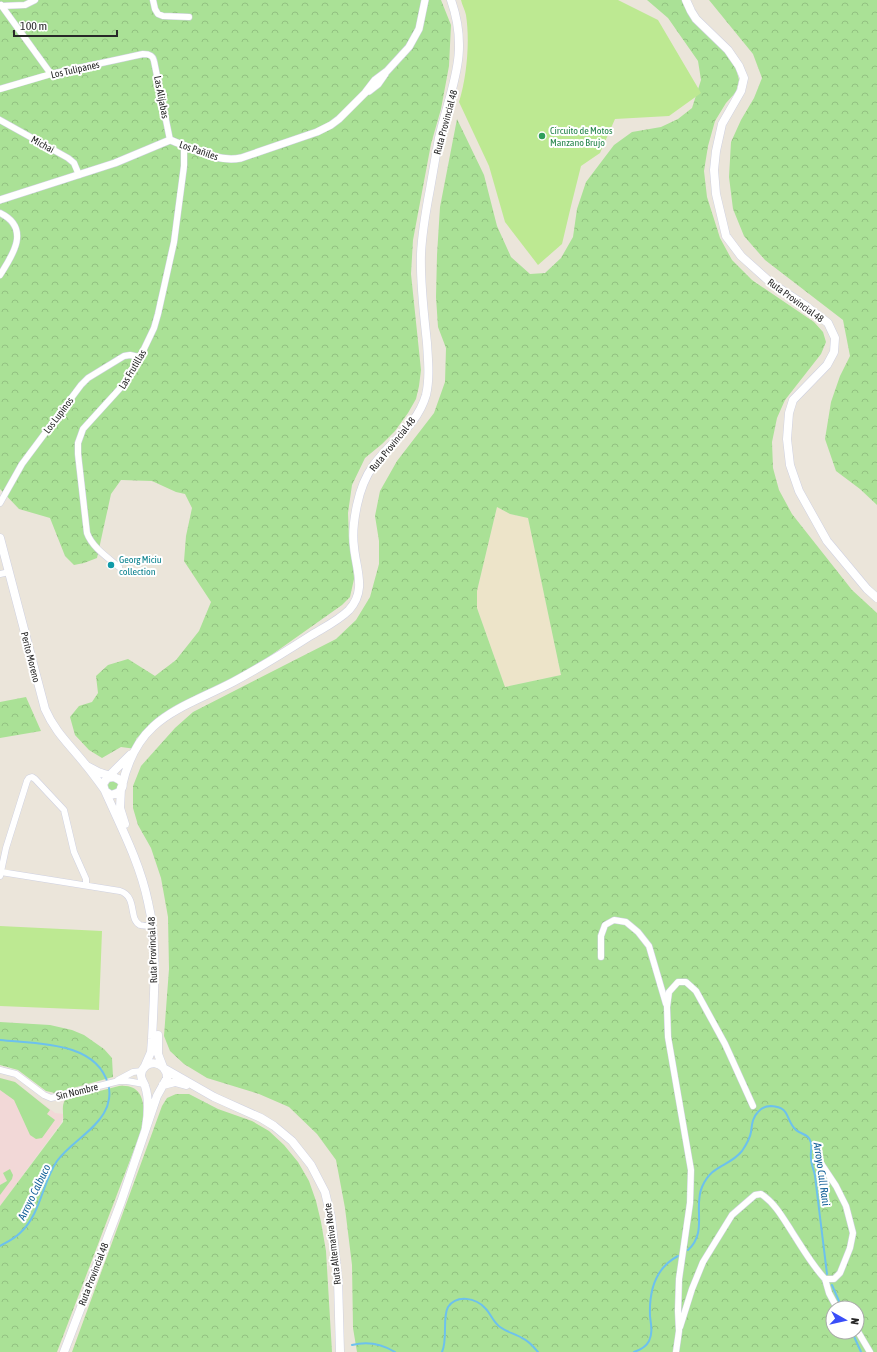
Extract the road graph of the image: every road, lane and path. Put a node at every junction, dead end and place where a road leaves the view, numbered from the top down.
1 (35, 0) edge
2 (152, 0) edge
3 (425, 0) edge
4 (451, 0) edge
5 (686, 0) edge
6 (1, 5) edge
7 (189, 18) dead end
8 (150, 55) joint
9 (51, 74) junction
10 (0, 90) edge
11 (0, 120) edge
12 (170, 140) junction
13 (184, 146) junction
14 (79, 175) junction
15 (0, 200) edge
16 (0, 213) edge
17 (0, 275) edge
18 (139, 357) junction
19 (0, 503) edge
20 (0, 538) edge
21 (119, 567) dead end
22 (9, 572) junction
23 (0, 574) edge
24 (877, 598) edge
25 (136, 749) junction
26 (85, 764) junction
27 (109, 777) junction
28 (121, 787) junction
29 (105, 790) junction
30 (0, 874) edge
31 (89, 885) junction
32 (155, 926) junction
33 (601, 957) dead end
34 (667, 1007) junction
35 (164, 1068) junction
36 (0, 1070) edge
37 (143, 1070) junction
38 (114, 1082) junction
39 (145, 1084) junction
40 (162, 1085) junction
41 (193, 1086) junction
42 (753, 1106) dead end
43 (145, 1131) junction
44 (820, 1162) dead end
45 (825, 1279) junction
46 (833, 1300) edge
47 (679, 1331) junction
48 (863, 1340) edge
49 (64, 1352) edge
50 (340, 1352) edge
51 (676, 1352) edge
52 (870, 1352) edge

1 - 6 street
2 - 7 street
3 - 13 street, Los Pañiles
4 - 25 main road, Ruta Provincial 48
5 - 24 main road, Ruta Provincial 48
6 - 9 street
8 - 9 street, Los Tulipanes
8 - 12 street, Las Alijabas
9 - 10 street, Los Tulipanes
11 - 14 street, Michai
12 - 13 street, Los Pañiles
12 - 14 street, Los Pañiles
13 - 18 street, Las Frutillas
14 - 15 street, Los Pañiles
16 - 17 street
18 - 19 street, Los Lupinos
18 - 21 street, Las Frutillas
20 - 22 main road, Perito Moreno
22 - 23 street
22 - 26 main road, Perito Moreno
25 - 27 main road, Ruta Provincial 48
25 - 28 main road, Ruta Provincial 48
26 - 27 main road, Perito Moreno
26 - 29 main road, Perito Moreno
27 - 28 main road
27 - 29 main road, Ruta Provincial 48
28 - 29 main road
28 - 32 main road, Ruta Provincial 48
29 - 32 main road, Ruta Provincial 48
30 - 31 street
30 - 31 street
31 - 32 street
32 - 35 main road, Ruta Provincial 48
32 - 37 main road, Ruta Provincial 48
33 - 34 street
34 - 42 street
34 - 47 street
35 - 37 main road
35 - 40 main road, Ruta Provincial 48
35 - 41 main road, Ruta Alternativa Norte
36 - 38 street, Sin Nombre
37 - 38 street, Sin Nombre
37 - 39 main road, Ruta Provincial 48
38 - 39 street, Sin Nombre
39 - 40 main road
39 - 43 main road, Ruta Provincial 48
40 - 41 main road, Ruta Alternativa Norte
40 - 43 main road, Ruta Provincial 48
41 - 50 main road, Ruta Alternativa Norte
43 - 49 main road, Ruta Provincial 48
44 - 45 street
45 - 46 street
45 - 47 street
47 - 51 street
48 - 52 street

